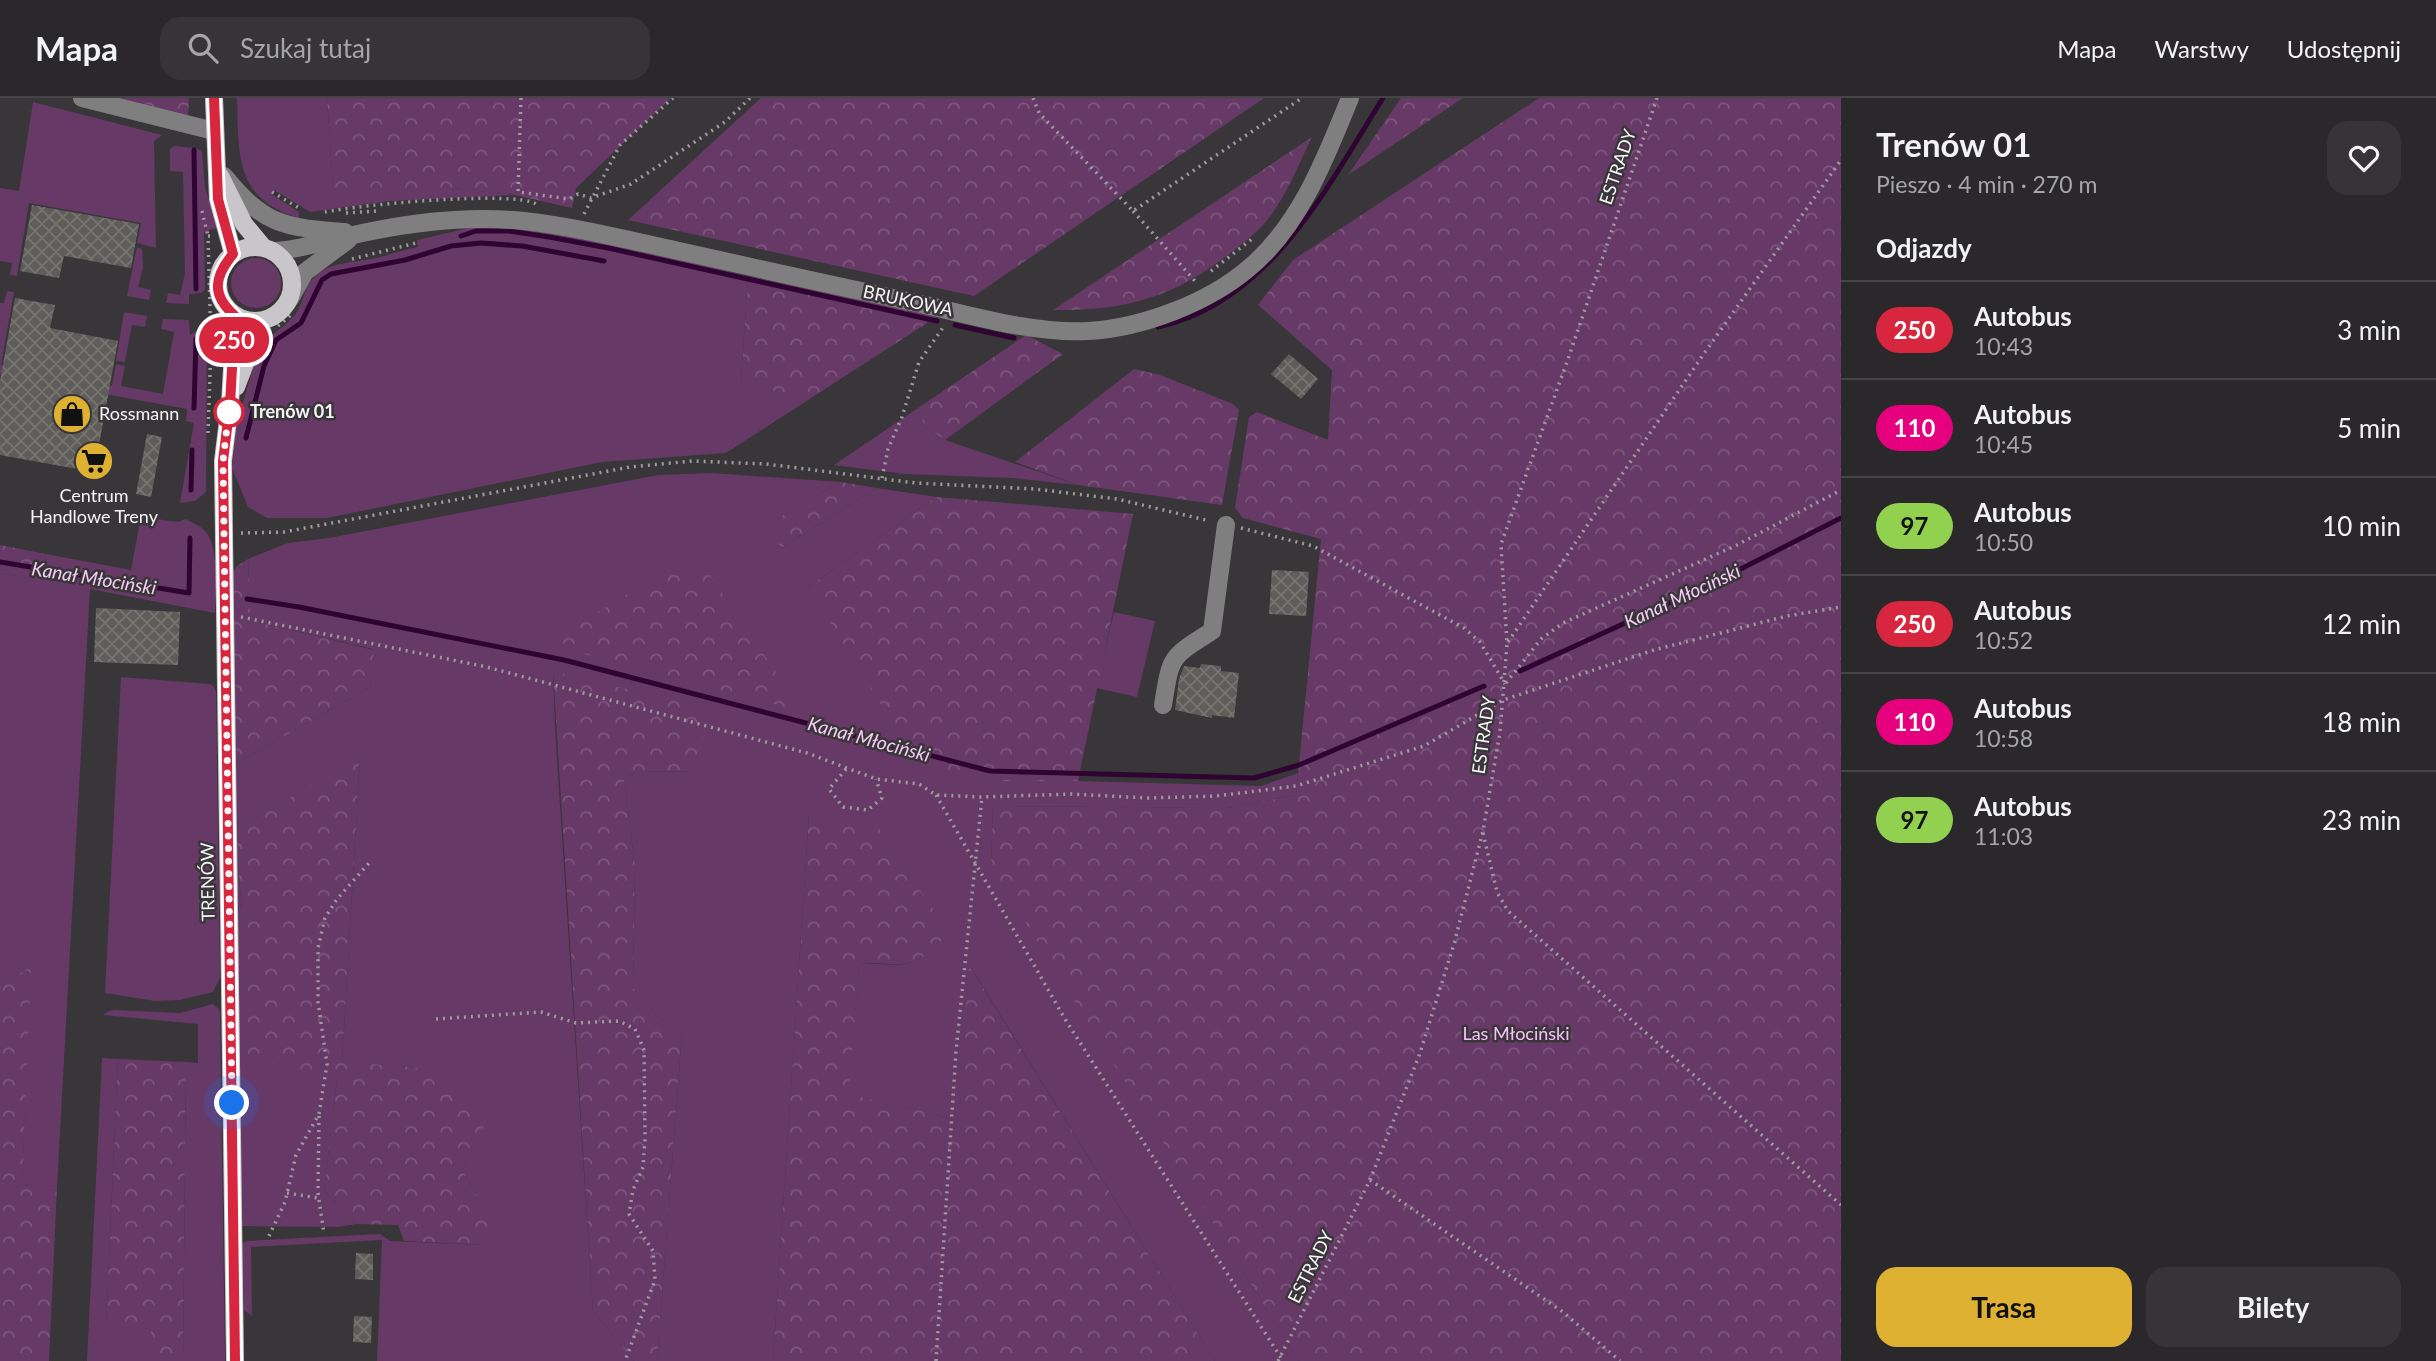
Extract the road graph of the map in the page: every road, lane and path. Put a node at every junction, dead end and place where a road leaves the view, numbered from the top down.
1 (82, 98) edge
2 (214, 98) edge
3 (521, 98) edge
4 (673, 98) edge
5 (750, 98) edge
6 (1034, 98) edge
7 (1302, 98) edge
8 (1350, 98) edge
9 (1657, 98) edge
10 (214, 131) junction
11 (1841, 160) edge
12 (215, 166) junction
13 (272, 192) dead end
14 (591, 198) junction
15 (300, 209) dead end
16 (1133, 211) junction
17 (582, 218) dead end
18 (227, 230) junction
19 (1260, 232) dead end
20 (359, 234) junction
21 (418, 242) dead end
22 (1254, 242) dead end
23 (268, 249) junction
24 (233, 254) junction
25 (1231, 257) dead end
26 (344, 260) dead end
27 (1214, 277) dead end
28 (1195, 281) dead end
29 (1203, 283) dead end
30 (1192, 289) dead end
31 (290, 299) junction
32 (953, 311) junction
33 (235, 316) junction
34 (261, 322) junction
35 (234, 345) junction
36 (230, 404) junction
37 (882, 478) junction
38 (1841, 490) edge
39 (1226, 525) junction
40 (224, 536) junction
41 (1841, 607) edge
42 (226, 614) junction
43 (1507, 644) junction
44 (1505, 684) junction
45 (1503, 700) junction
46 (1163, 705) dead end
47 (846, 769) junction
48 (876, 779) junction
49 (936, 795) junction
50 (982, 797) junction
51 (1483, 831) junction
52 (370, 862) dead end
53 (976, 866) junction
54 (436, 1018) dead end
55 (319, 1114) junction
56 (1370, 1180) junction
57 (287, 1193) junction
58 (318, 1198) junction
59 (1841, 1205) edge
60 (324, 1234) dead end
61 (269, 1236) dead end
62 (1280, 1360) edge
63 (235, 1361) edge
64 (625, 1361) edge
65 (936, 1361) edge
66 (1620, 1361) edge

1 - 10 street
2 - 10 main road
3 - 14 path
4 - 14 path
5 - 14 path
6 - 16 path
7 - 16 path
8 - 32 street, BRUKOWA
9 - 43 path, ESTRADY
10 - 12 main road
11 - 43 path
12 - 18 main road
12 - 20 street
12 - 23 main road
13 - 15 path
14 - 17 path
16 - 28 path
18 - 24 main road
18 - 35 path
19 - 25 path
20 - 23 street, BRUKOWA
20 - 31 street, BRUKOWA
20 - 32 street, BRUKOWA
21 - 26 path
22 - 27 path
23 - 24 main road
23 - 31 main road
24 - 33 main road
29 - 30 path
31 - 34 main road
32 - 37 path
33 - 34 main road
33 - 35 main road, TRENÓW
34 - 36 main road, TRENÓW
35 - 36 main road, TRENÓW
36 - 40 main road, TRENÓW
37 - 39 path
37 - 40 path
38 - 44 path
39 - 44 path
39 - 46 street
40 - 42 main road, TRENÓW
41 - 45 path
42 - 47 path
42 - 63 main road, TRENÓW
43 - 44 path, ESTRADY
44 - 45 path, ESTRADY
45 - 50 path
45 - 51 path, ESTRADY
47 - 48 path
47 - 48 path
48 - 49 path
49 - 50 path
49 - 53 path
50 - 53 path
51 - 56 path, ESTRADY
51 - 59 path
52 - 55 path
53 - 62 path
53 - 65 path
54 - 64 path
55 - 57 path
55 - 58 path
56 - 62 path, ESTRADY
56 - 66 path
57 - 58 path
57 - 61 path
58 - 60 path

